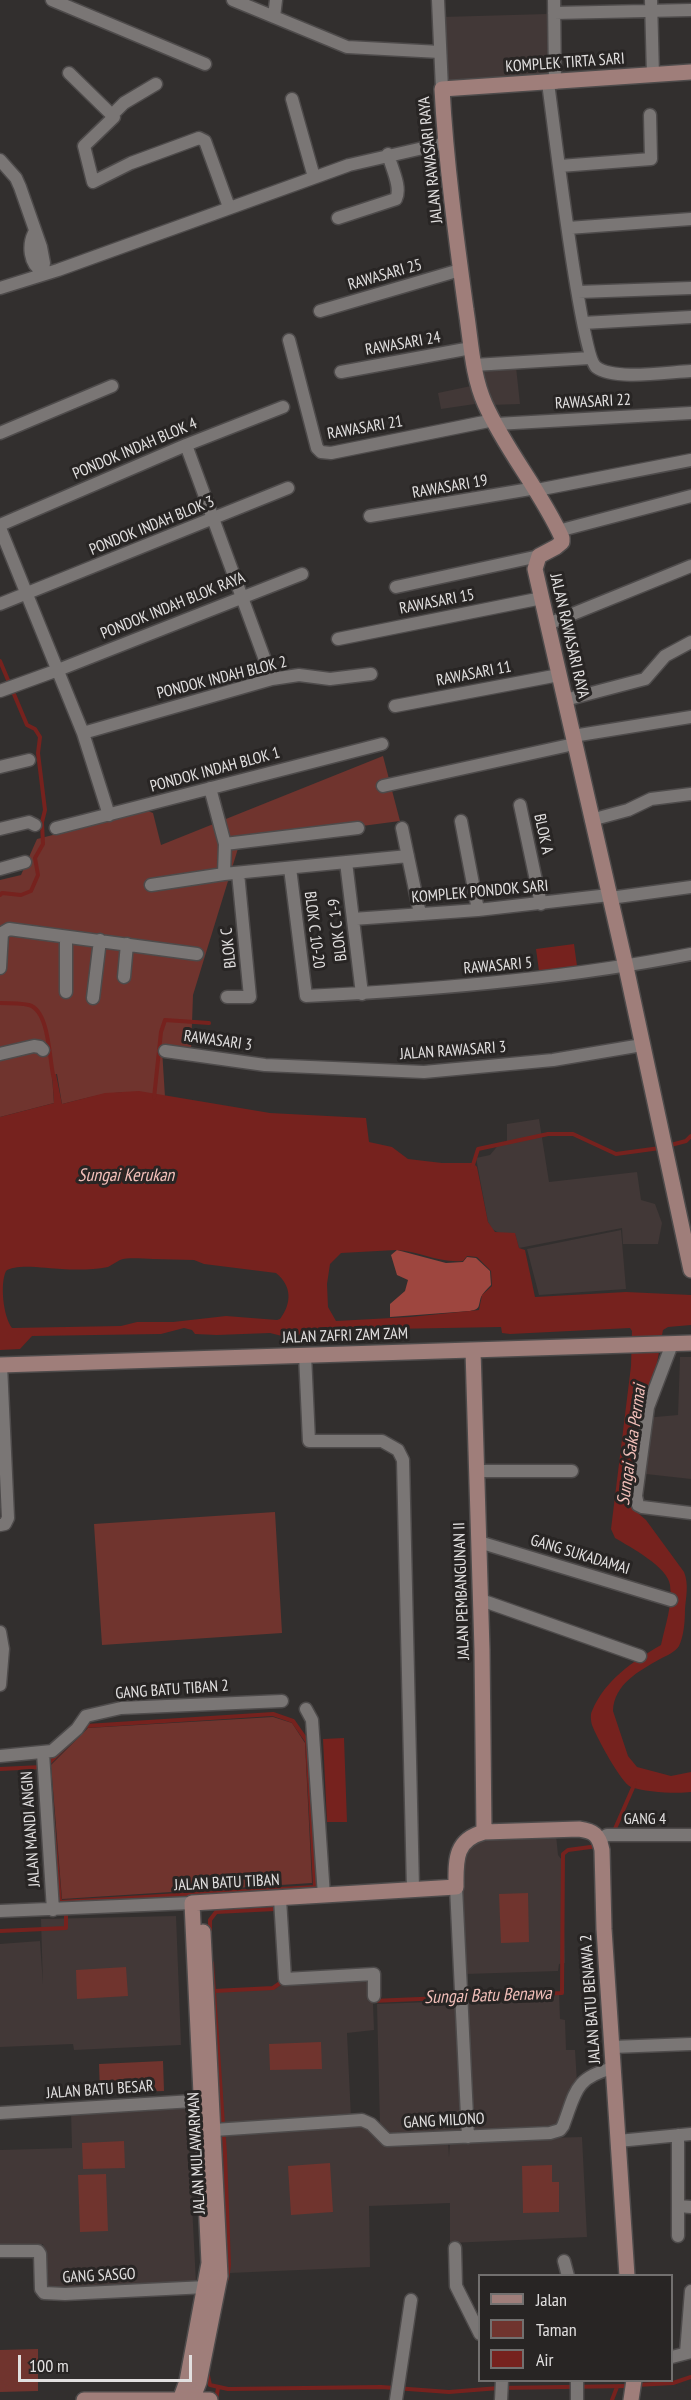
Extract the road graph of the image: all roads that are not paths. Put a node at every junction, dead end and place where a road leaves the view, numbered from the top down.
1 (52, 0) edge
2 (233, 0) edge
3 (276, 0) edge
4 (438, 0) edge
5 (554, 0) edge
6 (651, 6) edge
7 (691, 10) edge
8 (554, 13) junction
9 (274, 17) junction
10 (440, 52) junction
11 (205, 64) dead end
12 (691, 72) edge
13 (69, 73) dead end
14 (653, 75) junction
15 (551, 83) junction
16 (156, 84) dead end
17 (442, 88) junction
18 (292, 99) dead end
19 (113, 114) junction
20 (650, 116) dead end
21 (445, 143) junction
22 (388, 154) junction
23 (0, 160) edge
24 (560, 166) junction
25 (314, 177) junction
26 (229, 207) junction
27 (338, 218) dead end
28 (691, 219) edge
29 (568, 228) junction
30 (460, 270) junction
31 (42, 273) junction
32 (0, 288) edge
33 (691, 288) edge
34 (578, 292) junction
35 (320, 311) dead end
36 (691, 317) edge
37 (583, 323) junction
38 (289, 340) dead end
39 (471, 348) junction
40 (590, 357) junction
41 (474, 365) junction
42 (691, 371) edge
43 (340, 372) dead end
44 (112, 386) dead end
45 (284, 407) dead end
46 (691, 413) edge
47 (495, 422) junction
48 (0, 433) edge
49 (186, 445) junction
50 (691, 460) edge
51 (288, 488) dead end
52 (537, 489) junction
53 (691, 496) edge
54 (370, 516) dead end
55 (214, 518) junction
56 (0, 526) edge
57 (558, 531) junction
58 (539, 556) junction
59 (691, 566) edge
60 (302, 574) dead end
61 (396, 587) dead end
62 (28, 594) junction
63 (243, 596) junction
64 (542, 598) junction
65 (0, 604) edge
66 (548, 624) junction
67 (338, 639) dead end
68 (691, 642) edge
69 (58, 670) junction
70 (371, 674) dead end
71 (559, 675) junction
72 (272, 679) junction
73 (8, 688) edge
74 (565, 700) junction
75 (395, 706) dead end
76 (691, 717) edge
77 (82, 733) junction
78 (573, 740) junction
79 (382, 744) dead end
80 (29, 760) dead end
81 (0, 767) edge
82 (383, 786) dead end
83 (210, 788) junction
84 (691, 794) edge
85 (520, 805) dead end
86 (109, 815) junction
87 (591, 820) junction
88 (461, 821) dead end
89 (36, 825) dead end
90 (56, 828) dead end
91 (358, 828) dead end
92 (402, 828) dead end
93 (0, 829) edge
94 (225, 844) junction
95 (408, 856) junction
96 (24, 862) dead end
97 (346, 862) junction
98 (290, 868) junction
99 (0, 869) edge
100 (238, 873) junction
101 (224, 874) junction
102 (152, 885) dead end
103 (691, 887) edge
104 (609, 896) junction
105 (541, 904) junction
106 (478, 910) junction
107 (420, 914) junction
108 (353, 919) junction
109 (66, 937) junction
110 (100, 940) junction
111 (127, 944) junction
112 (197, 954) dead end
113 (691, 954) edge
114 (626, 967) junction
115 (0, 968) edge
116 (124, 977) dead end
117 (66, 992) dead end
118 (362, 994) junction
119 (306, 996) joint
120 (227, 997) dead end
121 (93, 998) dead end
122 (642, 1045) junction
123 (43, 1050) dead end
124 (165, 1051) dead end
125 (0, 1054) edge
126 (265, 1065) joint
127 (691, 1270) edge
128 (691, 1343) edge
129 (669, 1344) junction
130 (473, 1350) junction
131 (305, 1355) junction
132 (0, 1365) edge
133 (477, 1471) junction
134 (572, 1471) dead end
135 (691, 1513) edge
136 (0, 1525) edge
137 (479, 1542) junction
138 (481, 1600) junction
139 (671, 1600) dead end
140 (0, 1632) edge
141 (640, 1656) dead end
142 (0, 1683) edge
143 (282, 1701) dead end
144 (306, 1709) dead end
145 (43, 1753) junction
146 (0, 1756) edge
147 (484, 1832) junction
148 (691, 1835) edge
149 (603, 1841) junction
150 (456, 1887) junction
151 (413, 1889) junction
152 (324, 1896) junction
153 (280, 1899) junction
154 (197, 1902) junction
155 (53, 1910) junction
156 (0, 1911) edge
157 (374, 1996) dead end
158 (691, 2044) edge
159 (612, 2047) junction
160 (613, 2068) junction
161 (207, 2100) junction
162 (0, 2113) edge
163 (214, 2130) junction
164 (691, 2134) edge
165 (678, 2136) junction
166 (468, 2137) junction
167 (618, 2140) junction
168 (678, 2206) junction
169 (691, 2207) edge
170 (678, 2236) dead end
171 (455, 2248) dead end
172 (0, 2251) edge
173 (564, 2261) dead end
174 (214, 2264) junction
175 (567, 2274) edge
176 (627, 2274) edge
177 (206, 2287) junction
178 (691, 2291) edge
179 (411, 2300) dead end
180 (478, 2330) edge
181 (688, 2352) edge
182 (673, 2357) edge
183 (396, 2398) edge
184 (84, 2400) edge
185 (180, 2400) edge
186 (192, 2400) edge
187 (201, 2400) edge
188 (210, 2400) edge

1 - 11 street
2 - 9 street
3 - 9 street
4 - 10 street, JALAN RAWASARI RAYA
5 - 8 street
6 - 7 street
6 - 8 street
6 - 14 street
8 - 15 street
9 - 10 street
10 - 17 street, JALAN RAWASARI RAYA
12 - 14 street, KOMPLEK TIRTA SARI
13 - 19 street
14 - 15 street, KOMPLEK TIRTA SARI
15 - 17 street, KOMPLEK TIRTA SARI
15 - 24 street
16 - 19 street
17 - 21 street, JALAN RAWASARI RAYA
18 - 25 street
19 - 26 street
20 - 24 street
21 - 22 street
21 - 30 street, JALAN RAWASARI RAYA
22 - 25 street
22 - 27 street
23 - 31 street
24 - 29 street
25 - 26 street
26 - 31 street
28 - 29 street
29 - 34 street
30 - 35 street, RAWASARI 25
30 - 39 street, JALAN RAWASARI RAYA
31 - 32 street
33 - 34 street
34 - 37 street
36 - 37 street
37 - 40 street
38 - 47 street, RAWASARI 21
39 - 41 street, JALAN RAWASARI RAYA
39 - 43 street, RAWASARI 24
40 - 41 street
40 - 42 street
41 - 47 street, JALAN RAWASARI RAYA
44 - 48 street
45 - 49 street, PONDOK INDAH BLOK 4
46 - 47 street, RAWASARI 22
47 - 52 street, JALAN RAWASARI RAYA
49 - 55 street
49 - 56 street, PONDOK INDAH BLOK 4
50 - 52 street, RAWASARI 19
51 - 55 street, PONDOK INDAH BLOK 3
52 - 54 street, RAWASARI 19
52 - 57 street, JALAN RAWASARI RAYA
53 - 57 street
55 - 62 street, PONDOK INDAH BLOK 3
55 - 63 street
56 - 62 street
57 - 58 street, JALAN RAWASARI RAYA
58 - 61 street
58 - 64 street, JALAN RAWASARI RAYA
59 - 66 street
60 - 63 street, PONDOK INDAH BLOK RAYA
62 - 65 street, PONDOK INDAH BLOK 3
62 - 69 street
63 - 69 street, PONDOK INDAH BLOK RAYA
63 - 72 street
64 - 66 street, JALAN RAWASARI RAYA
64 - 67 street, RAWASARI 15
66 - 71 street, JALAN RAWASARI RAYA
68 - 74 street
69 - 73 street, PONDOK INDAH BLOK RAYA
69 - 77 street
70 - 72 street, PONDOK INDAH BLOK 2
71 - 74 street, JALAN RAWASARI RAYA
71 - 75 street, RAWASARI 11
72 - 77 street, PONDOK INDAH BLOK 2
74 - 78 street, JALAN RAWASARI RAYA
76 - 78 street
77 - 86 street
78 - 82 street
78 - 87 street, JALAN RAWASARI RAYA
79 - 83 street, PONDOK INDAH BLOK 1
80 - 81 street
83 - 86 street, PONDOK INDAH BLOK 1
83 - 94 street
84 - 87 street
85 - 105 street, BLOK A
86 - 90 street, PONDOK INDAH BLOK 1
87 - 104 street, JALAN RAWASARI RAYA
88 - 106 street
89 - 93 street
91 - 94 street
92 - 95 street
94 - 101 street
95 - 97 street
95 - 107 street
96 - 99 street
97 - 98 street
97 - 108 street, BLOK C 1-9
98 - 100 street
98 - 119 street, BLOK C 10-20
100 - 101 street
100 - 120 street, BLOK C
101 - 102 street
103 - 104 street, KOMPLEK PONDOK SARI
104 - 105 street, KOMPLEK PONDOK SARI
104 - 114 street, JALAN RAWASARI RAYA
105 - 106 street, KOMPLEK PONDOK SARI
106 - 107 street, KOMPLEK PONDOK SARI
107 - 108 street, KOMPLEK PONDOK SARI
108 - 118 street, BLOK C 1-9
109 - 110 street
109 - 115 street
109 - 117 street
110 - 111 street
110 - 121 street
111 - 112 street
111 - 116 street
113 - 114 street, RAWASARI 5
114 - 118 street, RAWASARI 5
114 - 122 street, JALAN RAWASARI RAYA
118 - 119 street, RAWASARI 5
122 - 126 street, JALAN RAWASARI 3
122 - 127 street, JALAN RAWASARI RAYA
123 - 125 street
124 - 126 street, RAWASARI 3
128 - 129 street, JALAN ZAFRI ZAM ZAM
129 - 130 street, JALAN ZAFRI ZAM ZAM
129 - 135 street
130 - 131 street, JALAN ZAFRI ZAM ZAM
130 - 133 street, JALAN PEMBANGUNAN II
131 - 132 street, JALAN ZAFRI ZAM ZAM
131 - 151 street
132 - 136 street
133 - 134 street
133 - 137 street, JALAN PEMBANGUNAN II
137 - 138 street, JALAN PEMBANGUNAN II
137 - 139 street, GANG SUKADAMAI
138 - 141 street
138 - 147 street, JALAN PEMBANGUNAN II
140 - 142 street
143 - 145 street, GANG BATU TIBAN 2
144 - 152 street
145 - 146 street, JALAN MANDI ANGIN
145 - 155 street, JALAN MANDI ANGIN
147 - 149 street
147 - 150 street
148 - 149 street, GANG 4
149 - 159 street, JALAN BATU BENAWA 2
150 - 151 street, JALAN BATU TIBAN
150 - 166 street
151 - 152 street, JALAN BATU TIBAN
152 - 153 street, JALAN BATU TIBAN
153 - 154 street, JALAN BATU TIBAN
153 - 157 street
154 - 155 street, JALAN BATU TIBAN
154 - 161 street, JALAN MULAWARMAN
155 - 156 street, JALAN BATU TIBAN
158 - 159 street
159 - 160 street, JALAN BATU BENAWA 2
160 - 166 street, GANG MILONO
160 - 167 street, JALAN BATU BENAWA 2
161 - 162 street, JALAN BATU BESAR
161 - 163 street, JALAN MULAWARMAN
161 - 174 street, JALAN MULAWARMAN
163 - 166 street, GANG MILONO
163 - 174 street, JALAN MULAWARMAN
164 - 165 street
165 - 167 street
165 - 168 street
167 - 176 street, JALAN BATU BENAWA 2
168 - 169 street
168 - 170 street
171 - 180 street
172 - 177 street, GANG SASGO
173 - 175 street
174 - 177 street, JALAN MULAWARMAN
174 - 186 street, JALAN MULAWARMAN
177 - 185 street, JALAN MULAWARMAN
178 - 181 street
179 - 183 street
181 - 182 street
184 - 185 street
185 - 186 street
186 - 187 street
187 - 188 street

